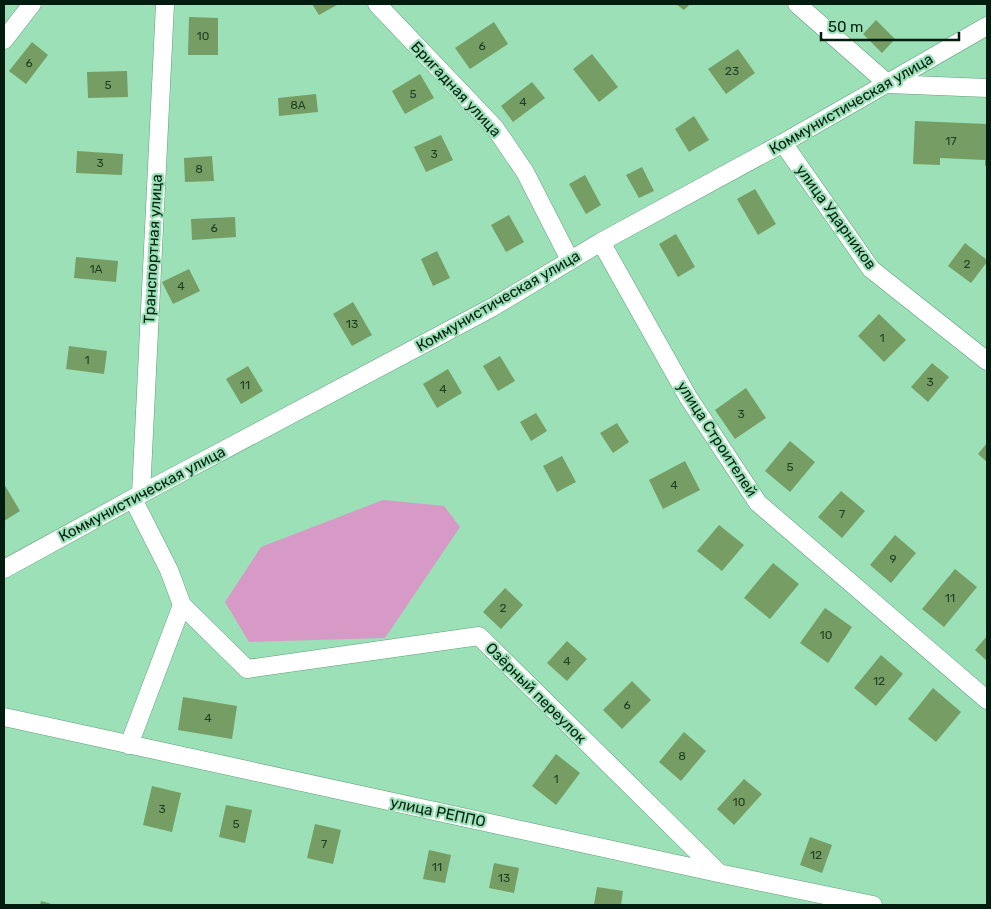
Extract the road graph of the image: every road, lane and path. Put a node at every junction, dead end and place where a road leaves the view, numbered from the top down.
1 (32, 4) edge
2 (165, 4) edge
3 (377, 4) edge
4 (797, 4) edge
5 (987, 26) edge
6 (4, 40) edge
7 (888, 84) junction
8 (987, 88) edge
9 (783, 143) junction
10 (601, 242) junction
11 (570, 260) junction
12 (987, 361) edge
13 (136, 496) junction
14 (4, 569) edge
15 (182, 605) junction
16 (987, 700) edge
17 (4, 717) edge
18 (128, 745) junction
19 (718, 872) junction
20 (814, 899) edge
21 (873, 905) edge

1 - 6 street
2 - 13 street, Транспортная улица
3 - 11 street, Бригадная улица
4 - 7 street
5 - 7 street, Коммунистическая улица
7 - 8 street
7 - 9 street, Коммунистическая улица
9 - 10 street, Коммунистическая улица
9 - 12 street, улица Ударников
10 - 11 street, Коммунистическая улица
10 - 16 street, улица Строителей
11 - 13 street, Коммунистическая улица
13 - 14 street, Коммунистическая улица
13 - 15 street
15 - 18 street
15 - 19 street, Озёрный переулок
17 - 18 street, улица РЕППО
18 - 19 street, улица РЕППО
19 - 20 street, улица РЕППО
20 - 21 street, улица РЕППО

